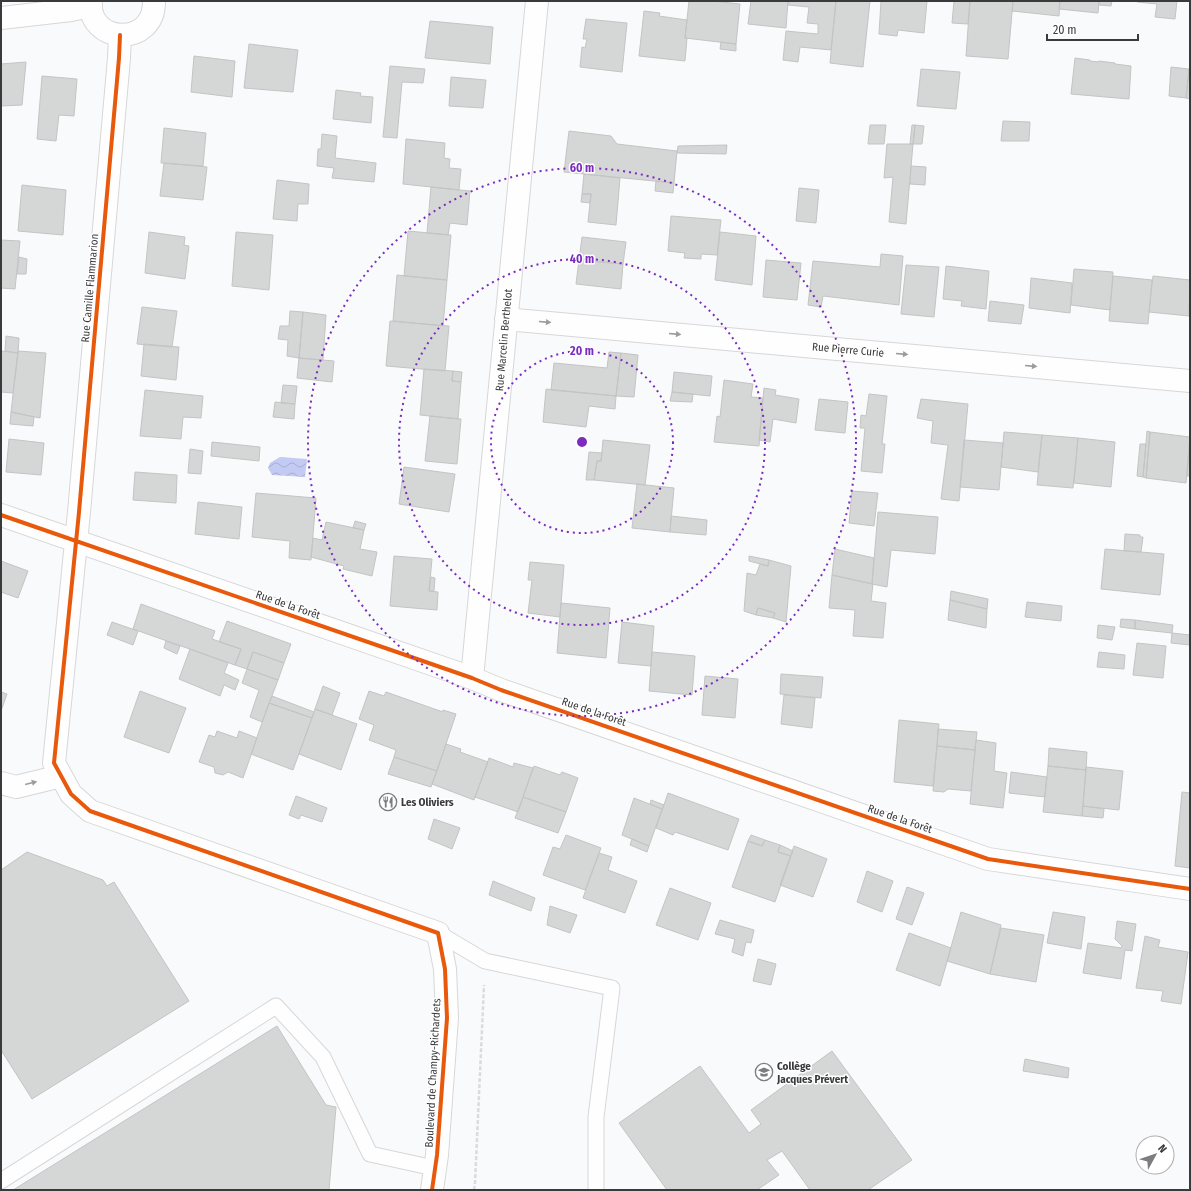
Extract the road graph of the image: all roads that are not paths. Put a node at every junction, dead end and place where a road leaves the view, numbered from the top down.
1 (158, 1) edge
2 (537, 1) edge
3 (91, 4) edge
4 (1, 18) edge
5 (120, 35) junction
6 (506, 319) junction
7 (1190, 380) edge
8 (1, 515) edge
9 (76, 541) junction
10 (472, 678) junction
11 (61, 776) junction
12 (1, 784) edge
13 (1190, 888) edge
14 (438, 933) junction
15 (434, 1168) junction
16 (1, 1181) edge
17 (432, 1190) edge
18 (596, 1190) edge

1 - 5 street
2 - 6 street, Rue Marcelin Berthelot
3 - 4 street
3 - 5 street
5 - 9 street, Rue Camille Flammarion
6 -> 7 street, Rue Pierre Curie
6 - 10 street, Rue Marcelin Berthelot
8 - 9 street, Rue de la Forêt
9 - 10 street, Rue de la Forêt
9 - 11 street, Rue Camille Flammarion
10 - 13 street, Rue de la Forêt
12 -> 11 street
11 - 14 street, Rue Camille Flammarion
14 - 15 street, Boulevard de Champy-Richardets
14 - 18 lane
15 - 16 lane
15 - 17 street, Boulevard de Champy-Richardets

